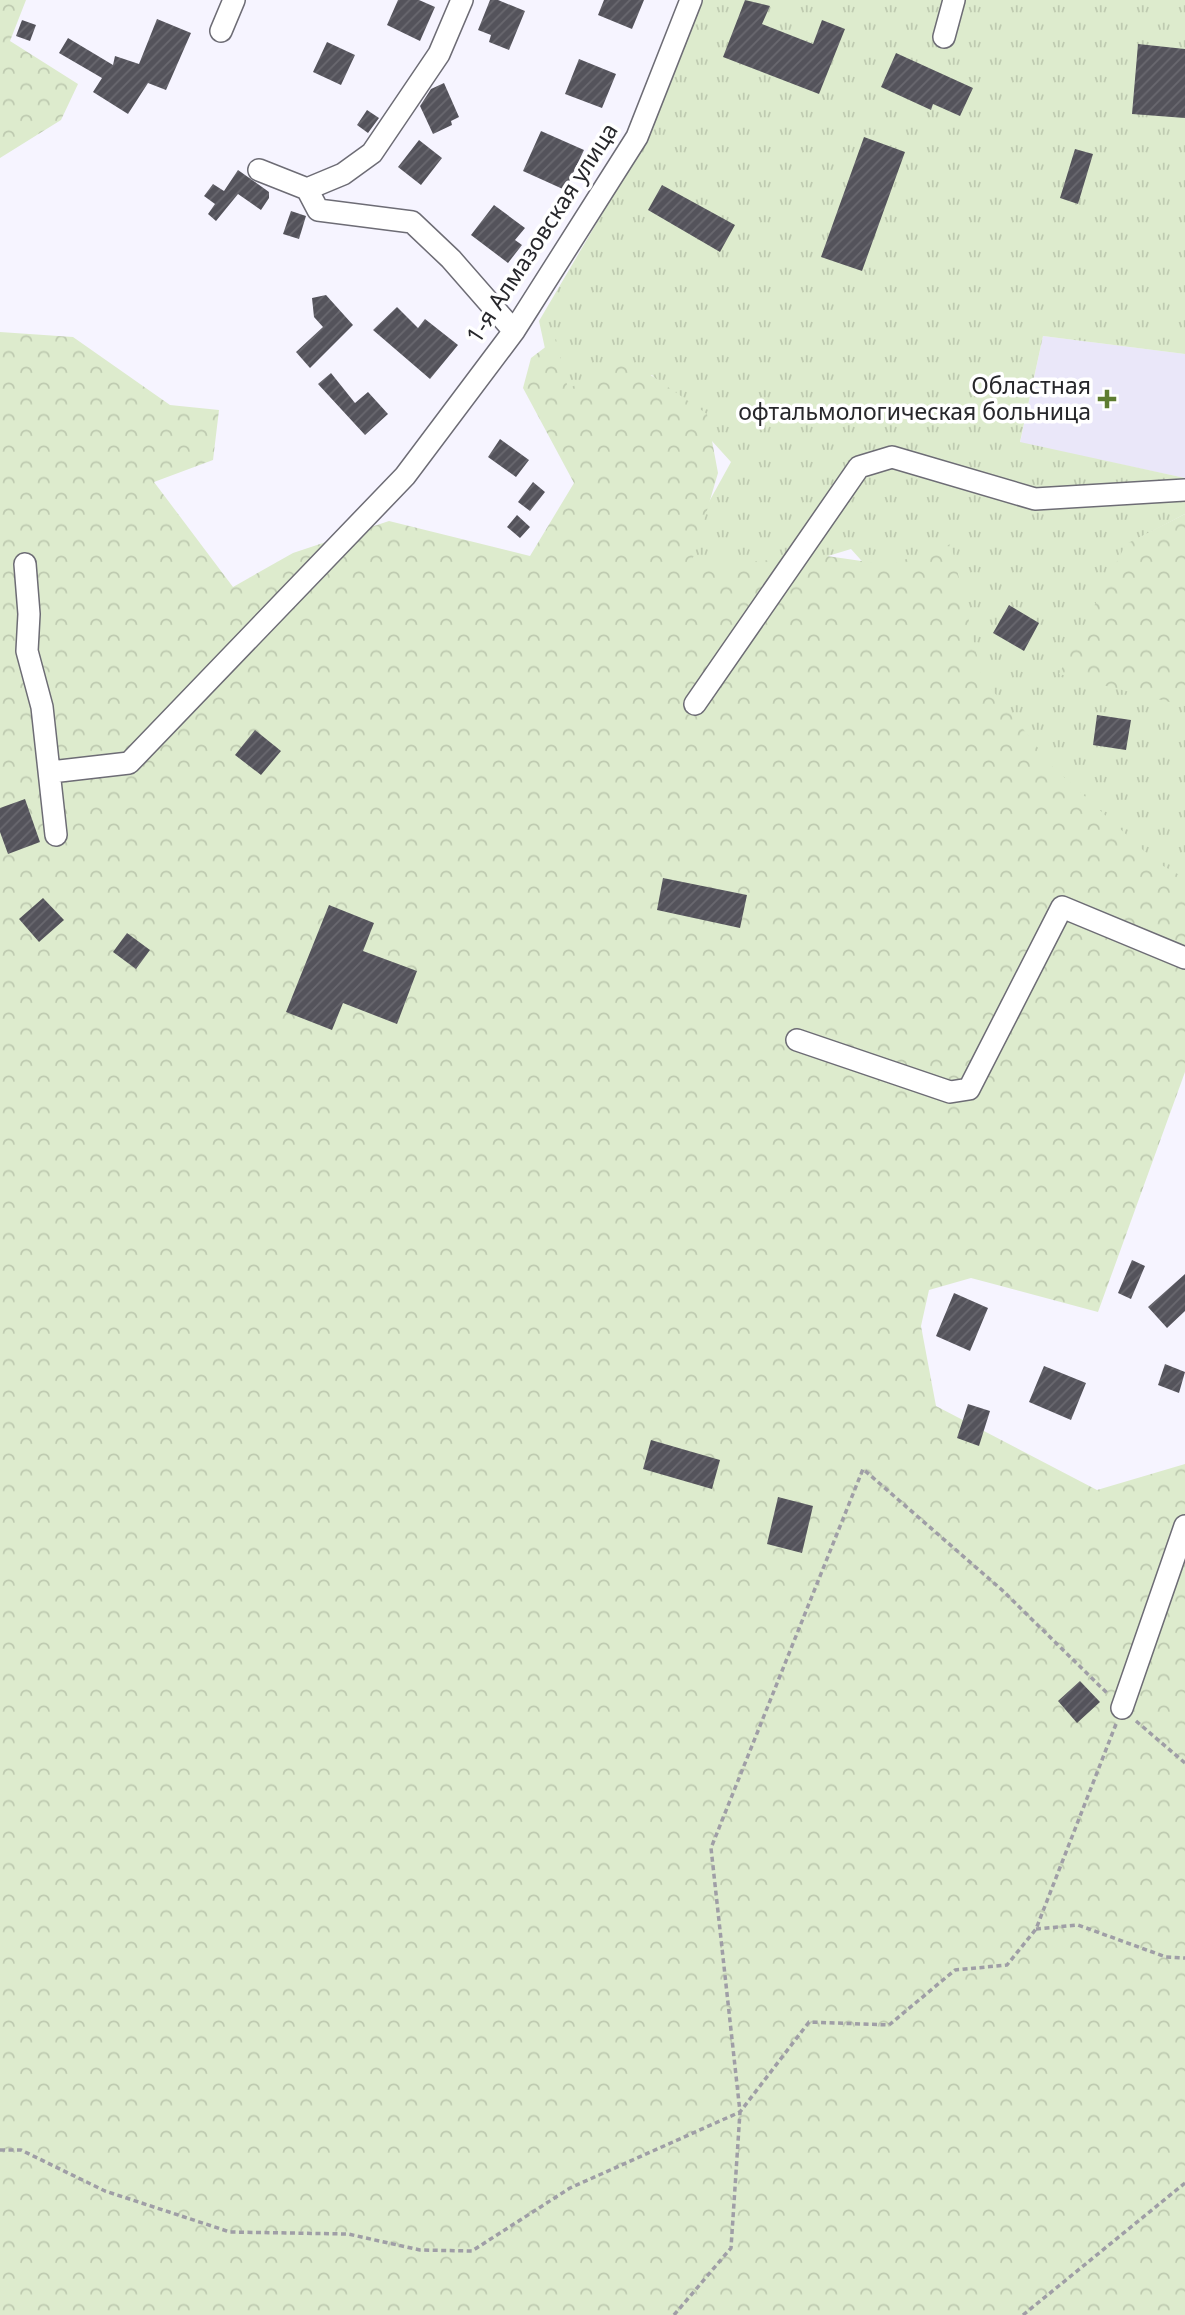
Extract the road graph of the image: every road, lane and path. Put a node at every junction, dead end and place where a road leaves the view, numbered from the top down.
1 (234, 0) edge
2 (462, 0) edge
3 (691, 0) edge
4 (954, 0) edge
5 (221, 31) dead end
6 (944, 37) dead end
7 (259, 170) dead end
8 (307, 189) junction
9 (514, 331) junction
10 (1185, 490) edge
11 (25, 564) dead end
12 (695, 704) dead end
13 (51, 772) junction
14 (56, 835) dead end
15 (1185, 958) edge
16 (797, 1040) dead end
17 (1185, 1526) edge
18 (1122, 1708) junction
19 (1185, 1763) edge
20 (1035, 1929) junction
21 (1185, 1958) edge
22 (740, 2112) junction
23 (0, 2150) edge
24 (1185, 2183) edge
25 (674, 2315) edge
26 (1023, 2315) edge

1 - 5 street
2 - 8 street
3 - 9 street, 1-я Алмазовская улица
4 - 6 street
7 - 8 street
8 - 9 street
9 - 13 street, 1-я Алмазовская улица
10 - 12 street
11 - 13 street
13 - 14 street
15 - 16 street
17 - 18 street
18 - 19 path
18 - 20 path
18 - 22 path
20 - 21 path
20 - 22 path
22 - 23 path
22 - 25 path
24 - 26 path

